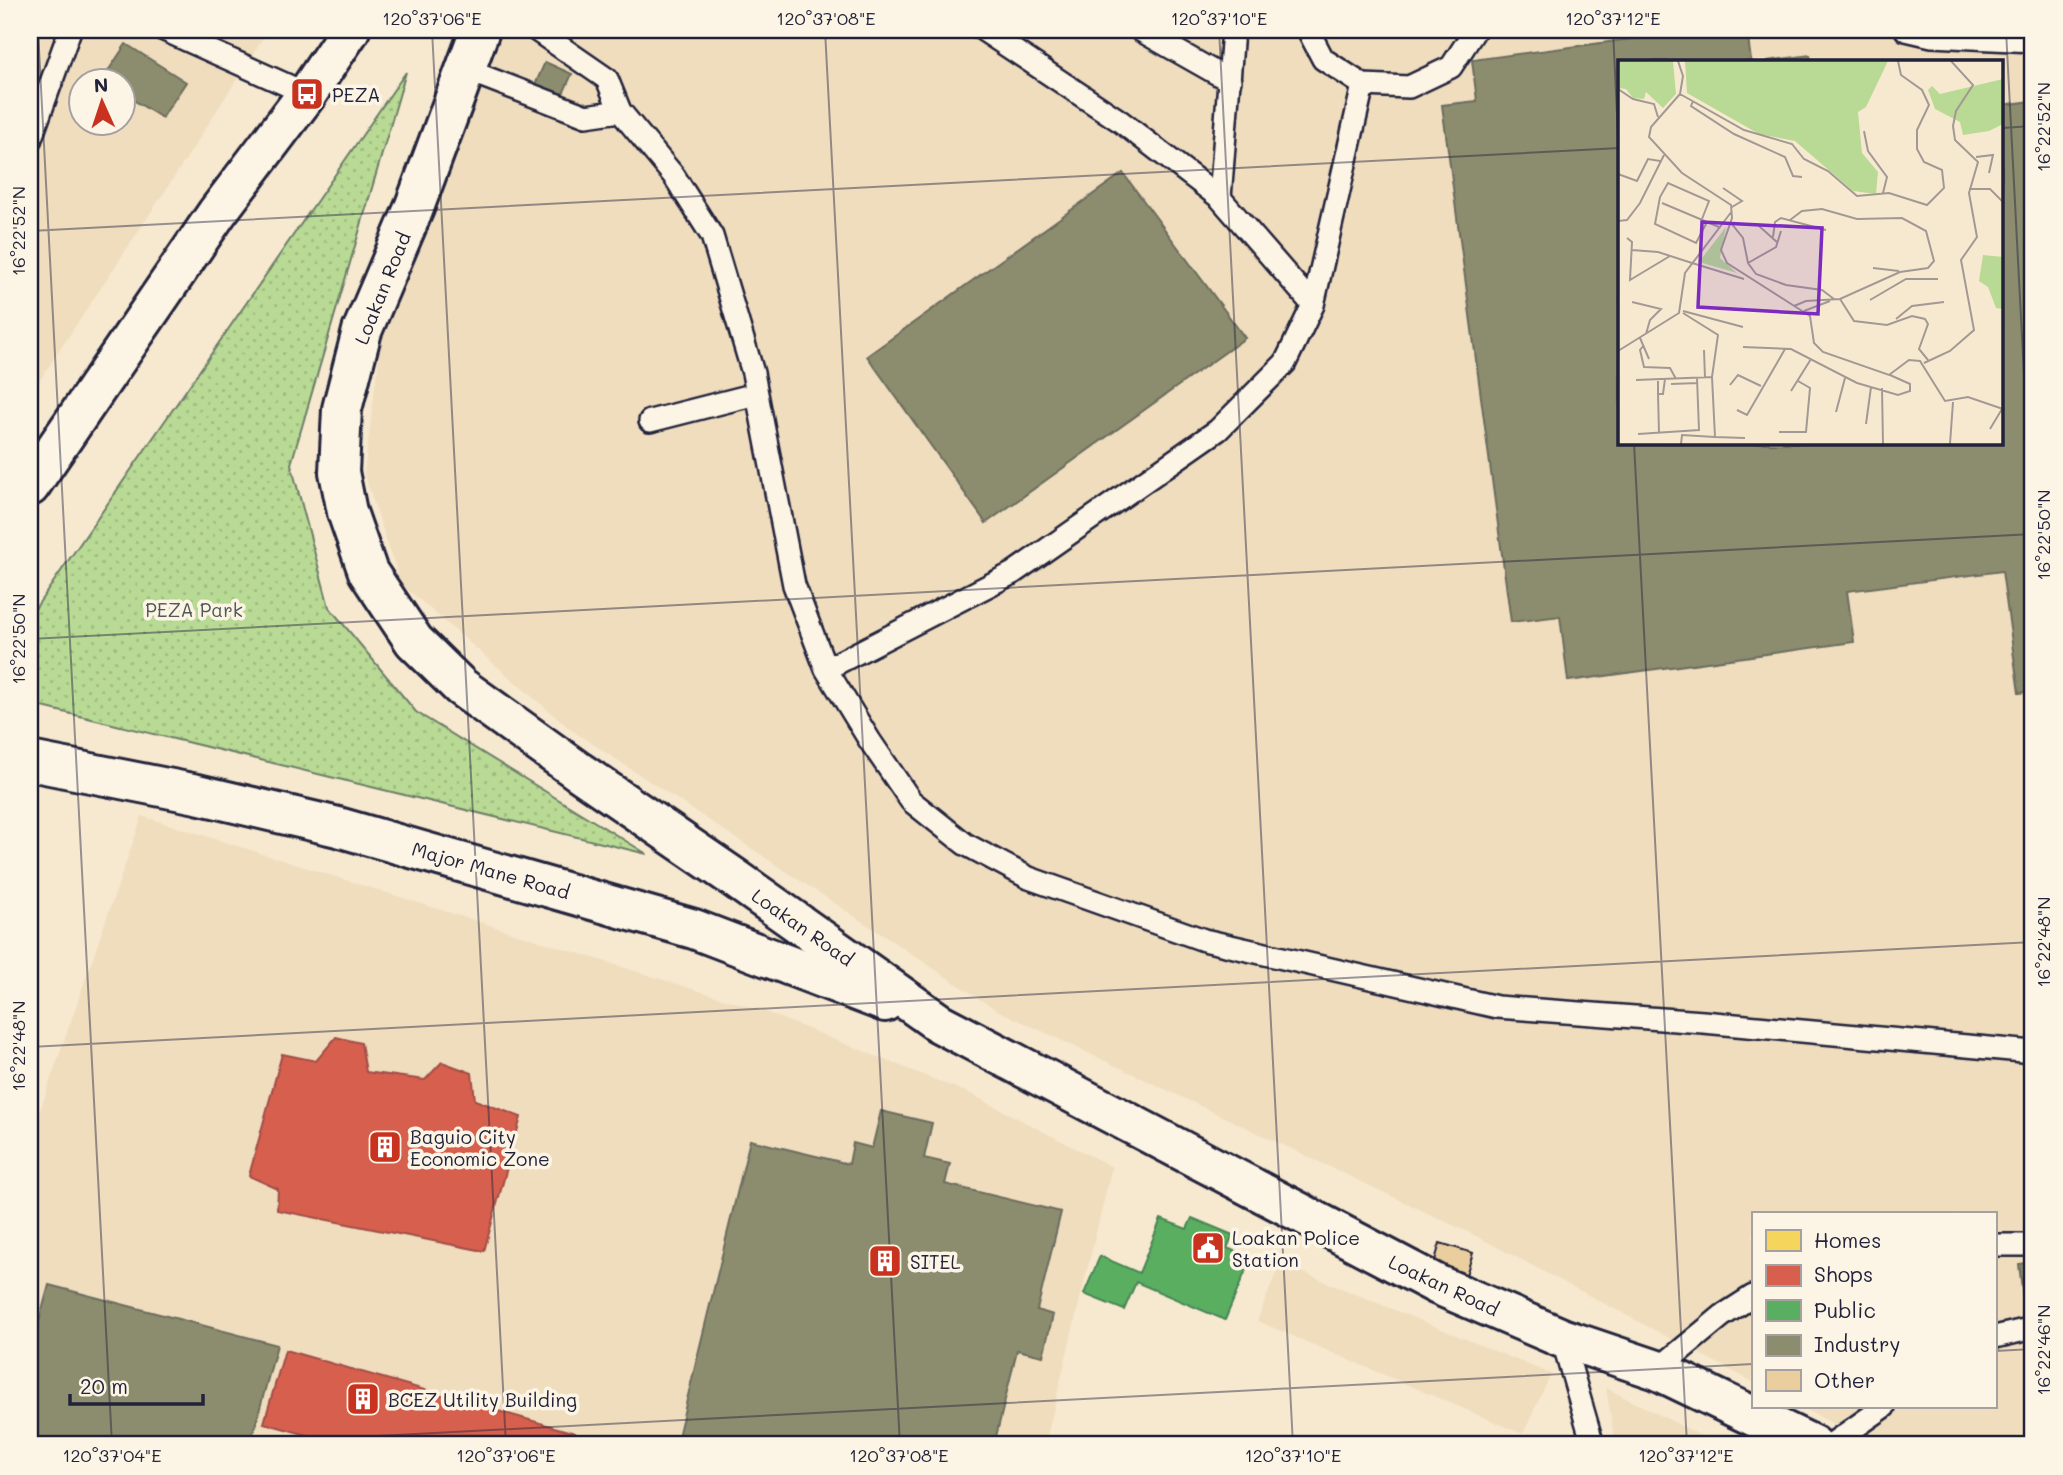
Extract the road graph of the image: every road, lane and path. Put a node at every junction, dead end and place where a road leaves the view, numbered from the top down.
1 (70, 30) edge
2 (164, 30) edge
3 (350, 30) edge
4 (480, 30) edge
5 (536, 30) edge
6 (983, 30) edge
7 (1140, 30) edge
8 (1233, 30) edge
9 (1308, 30) edge
10 (1475, 30) edge
11 (1906, 30) edge
12 (2033, 41) edge
13 (464, 69) junction
14 (1230, 81) junction
15 (1363, 85) junction
16 (307, 94) junction
17 (620, 111) junction
18 (30, 141) edge
19 (1220, 198) junction
20 (1313, 305) junction
21 (756, 394) junction
22 (650, 421) dead end
23 (30, 486) edge
24 (826, 669) junction
25 (30, 761) edge
26 (939, 1023) junction
27 (2033, 1052) edge
28 (1996, 1245) edge
29 (2033, 1245) edge
30 (1752, 1297) edge
31 (2033, 1328) edge
32 (1996, 1337) edge
33 (1562, 1338) junction
34 (1657, 1370) junction
35 (1883, 1408) edge
36 (1593, 1445) edge
37 (1812, 1445) edge
38 (1830, 1445) edge

1 - 18 lane
2 - 16 lane
3 - 16 main road
4 - 13 main road, Loakan Road
5 - 17 lane
6 - 19 lane
7 - 14 lane
8 - 14 lane
9 - 15 lane
10 - 15 lane
11 - 12 lane
13 - 17 lane
13 - 26 main road, Loakan Road
14 - 19 lane
15 - 20 lane
16 - 23 main road
17 - 21 lane
19 - 20 lane
20 - 24 lane
21 - 22 lane
21 - 24 lane
24 - 27 lane
25 - 26 main road, Major Mane Road
26 - 33 main road, Loakan Road
28 - 29 lane
30 - 34 lane
31 - 32 lane
33 - 34 main road, Loakan Road
33 - 36 lane
34 - 37 main road, Loakan Road
35 - 38 lane

